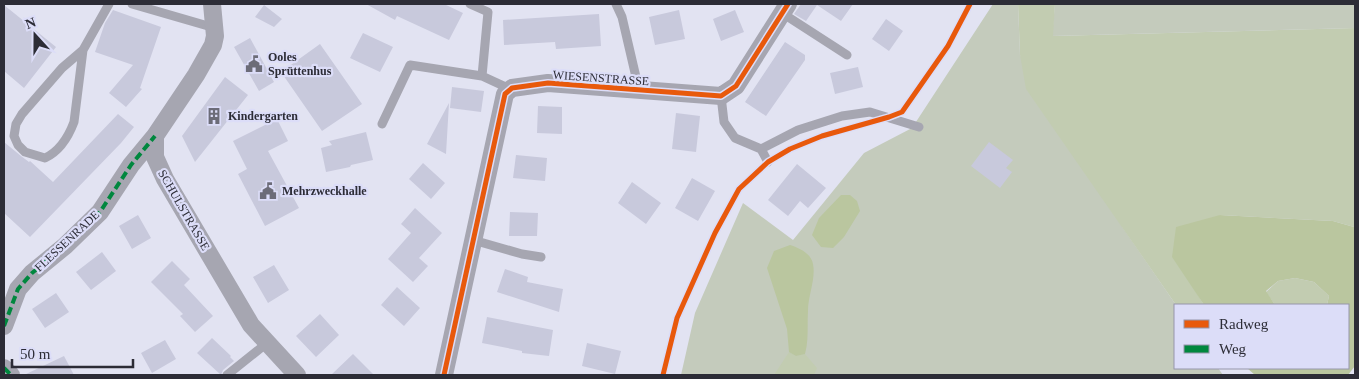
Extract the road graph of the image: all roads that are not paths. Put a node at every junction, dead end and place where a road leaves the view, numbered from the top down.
1 (109, 4) edge
2 (132, 4) edge
3 (212, 4) edge
4 (470, 4) edge
5 (616, 4) edge
6 (785, 8) edge
7 (215, 28) junction
8 (83, 50) junction
9 (847, 55) dead end
10 (482, 76) junction
11 (510, 89) junction
12 (639, 90) junction
13 (721, 96) junction
14 (382, 124) dead end
15 (919, 127) dead end
16 (155, 136) junction
17 (760, 149) junction
18 (768, 162) dead end
19 (473, 240) junction
20 (541, 257) dead end
21 (4, 326) edge
22 (267, 343) junction
23 (4, 368) edge
24 (11, 375) edge
25 (227, 375) edge
26 (297, 375) edge
27 (444, 375) edge

1 - 8 lane
2 - 7 lane
3 - 7 street
4 - 10 lane
5 - 12 lane
6 - 9 lane
6 - 13 street
7 - 16 street
8 - 8 lane
10 - 11 lane
10 - 14 lane
11 - 12 street, WIESENSTRASSE
11 - 19 street
12 - 13 street, WIESENSTRASSE
13 - 17 lane
15 - 17 lane
16 - 21 street, FLESSENRADE
16 - 22 street, SCHULSTRASSE
17 - 18 lane
19 - 20 lane
19 - 27 street
22 - 25 lane
22 - 26 street, SCHULSTRASSE
23 - 24 street

